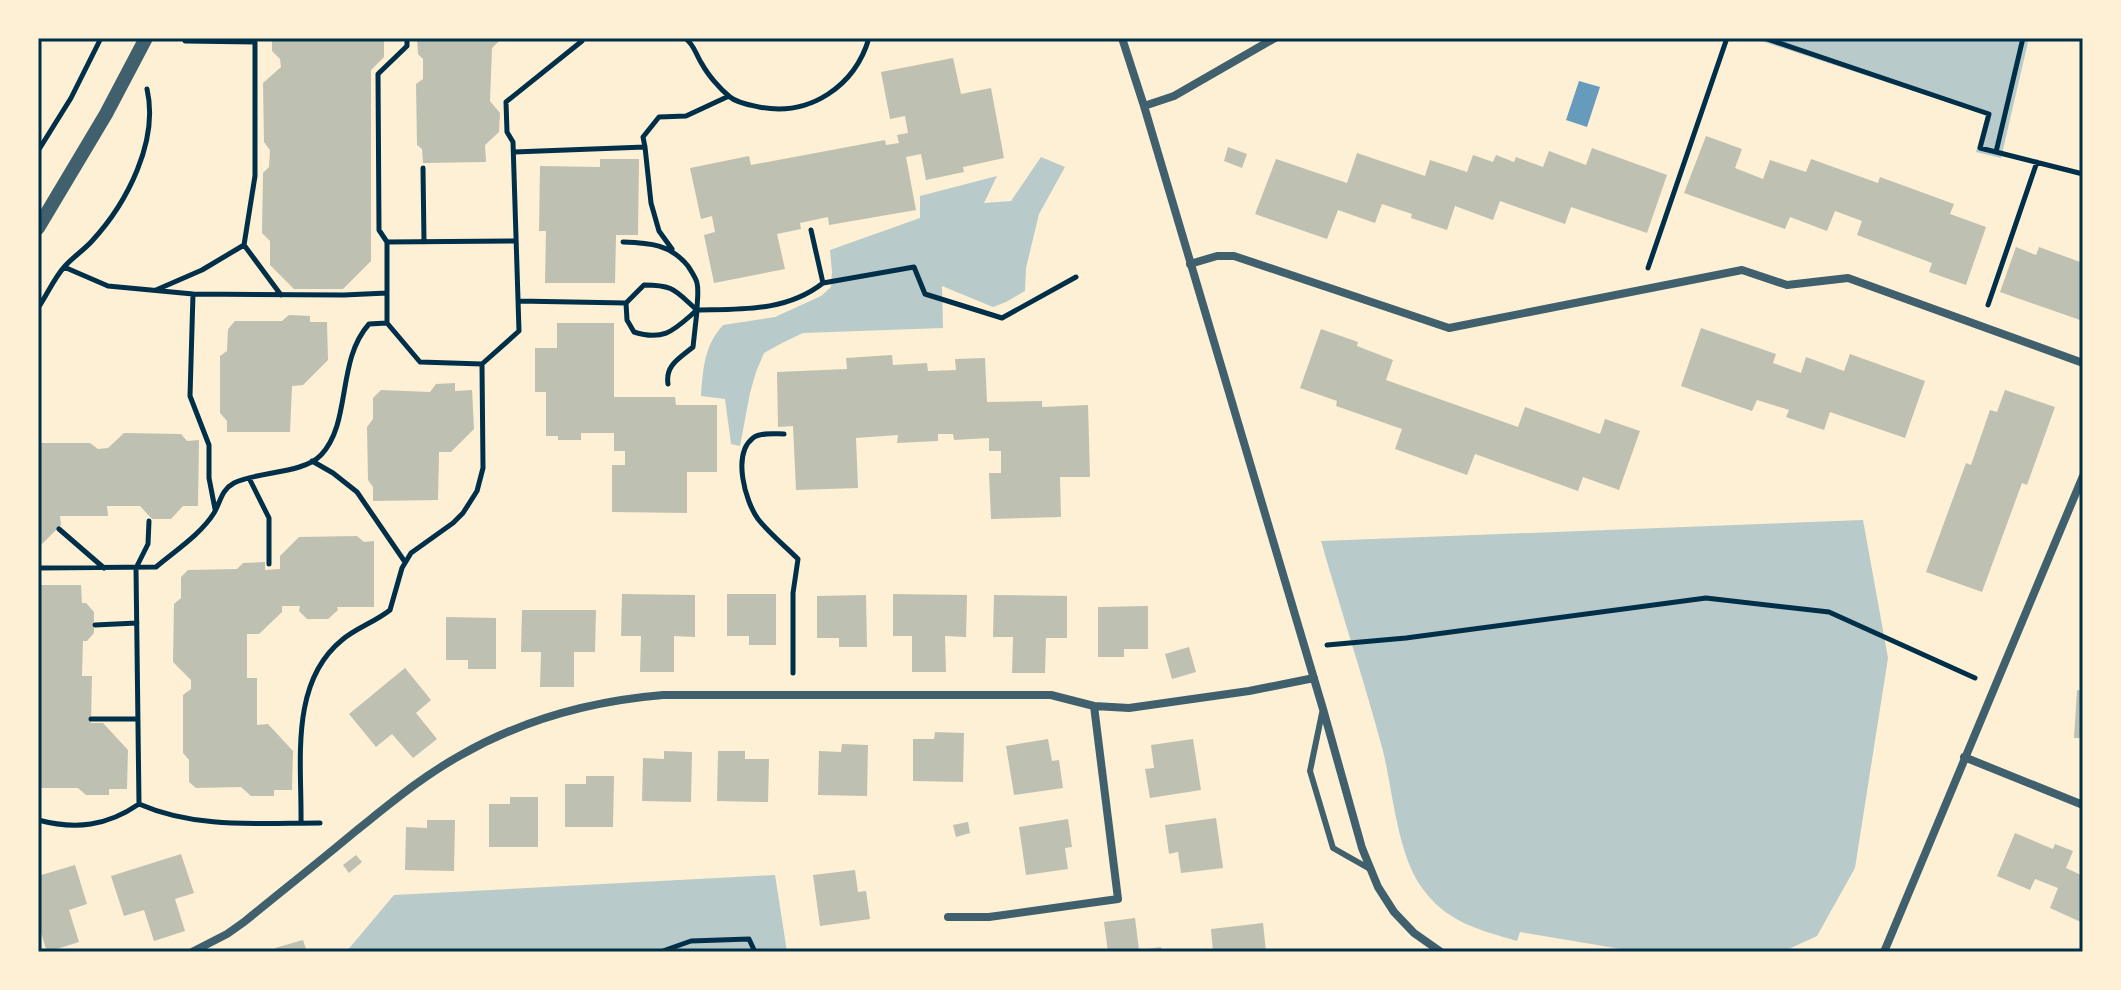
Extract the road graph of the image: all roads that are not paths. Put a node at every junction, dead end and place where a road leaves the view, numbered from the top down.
1 (146, 38) edge
2 (1122, 38) edge
3 (1275, 38) edge
4 (1144, 106) junction
5 (38, 228) edge
6 (1190, 264) junction
7 (2083, 363) edge
8 (2083, 476) edge
9 (1314, 678) junction
10 (1094, 706) junction
11 (1323, 709) junction
12 (1964, 757) junction
13 (2083, 805) edge
14 (1370, 869) junction
15 (948, 917) dead end
16 (192, 952) edge
17 (1441, 952) edge
18 (1884, 952) edge

1 - 5 street
2 - 4 street
3 - 4 street
4 - 6 street
6 - 7 street
6 - 9 street
8 - 12 street
9 - 10 street
9 - 11 street
10 - 15 street
10 - 16 street
11 - 14 street
11 - 14 lane
12 - 13 street
12 - 18 street
14 - 17 street

